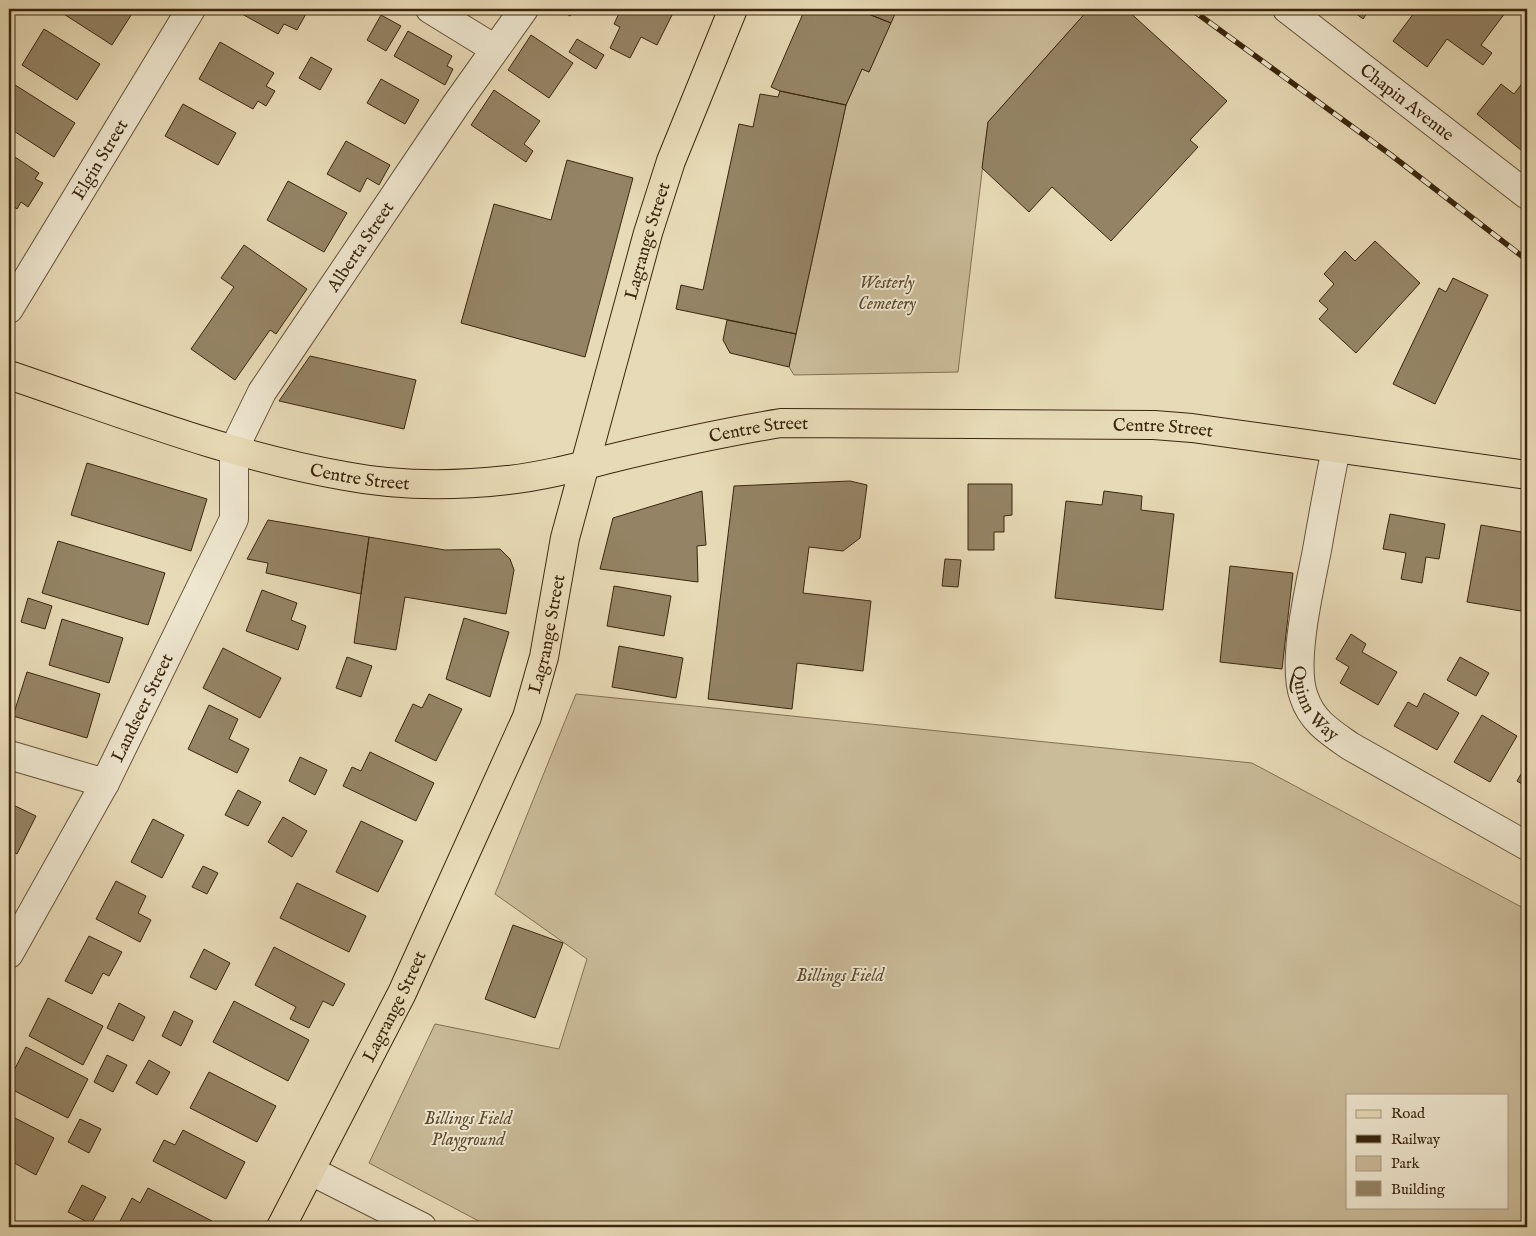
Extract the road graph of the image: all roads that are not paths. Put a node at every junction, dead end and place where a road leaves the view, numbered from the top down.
1 (191, 9) edge
2 (430, 9) edge
3 (524, 9) edge
4 (733, 9) edge
5 (1287, 9) edge
6 (495, 49) junction
7 (1527, 195) edge
8 (9, 309) edge
9 (9, 375) edge
10 (234, 449) junction
11 (1336, 449) junction
12 (584, 465) junction
13 (1527, 475) edge
14 (9, 755) edge
15 (105, 784) junction
16 (1527, 846) edge
17 (9, 954) edge
18 (311, 1171) junction
19 (281, 1227) edge
20 (422, 1227) edge

1 - 8 street, Elgin Street
2 - 6 street
3 - 6 street, Alberta Street
4 - 12 main road, Lagrange Street
5 - 7 street, Chapin Avenue
6 - 10 street, Alberta Street
9 - 10 main road, Centre Street
10 - 12 main road, Centre Street
10 - 15 street, Landseer Street
11 - 12 main road, Centre Street
11 - 13 main road, Centre Street
11 - 16 street, Quinn Way
12 - 18 main road, Lagrange Street
14 - 15 street
15 - 17 street, Landseer Street
18 - 19 main road, Lagrange Street
18 - 20 street

